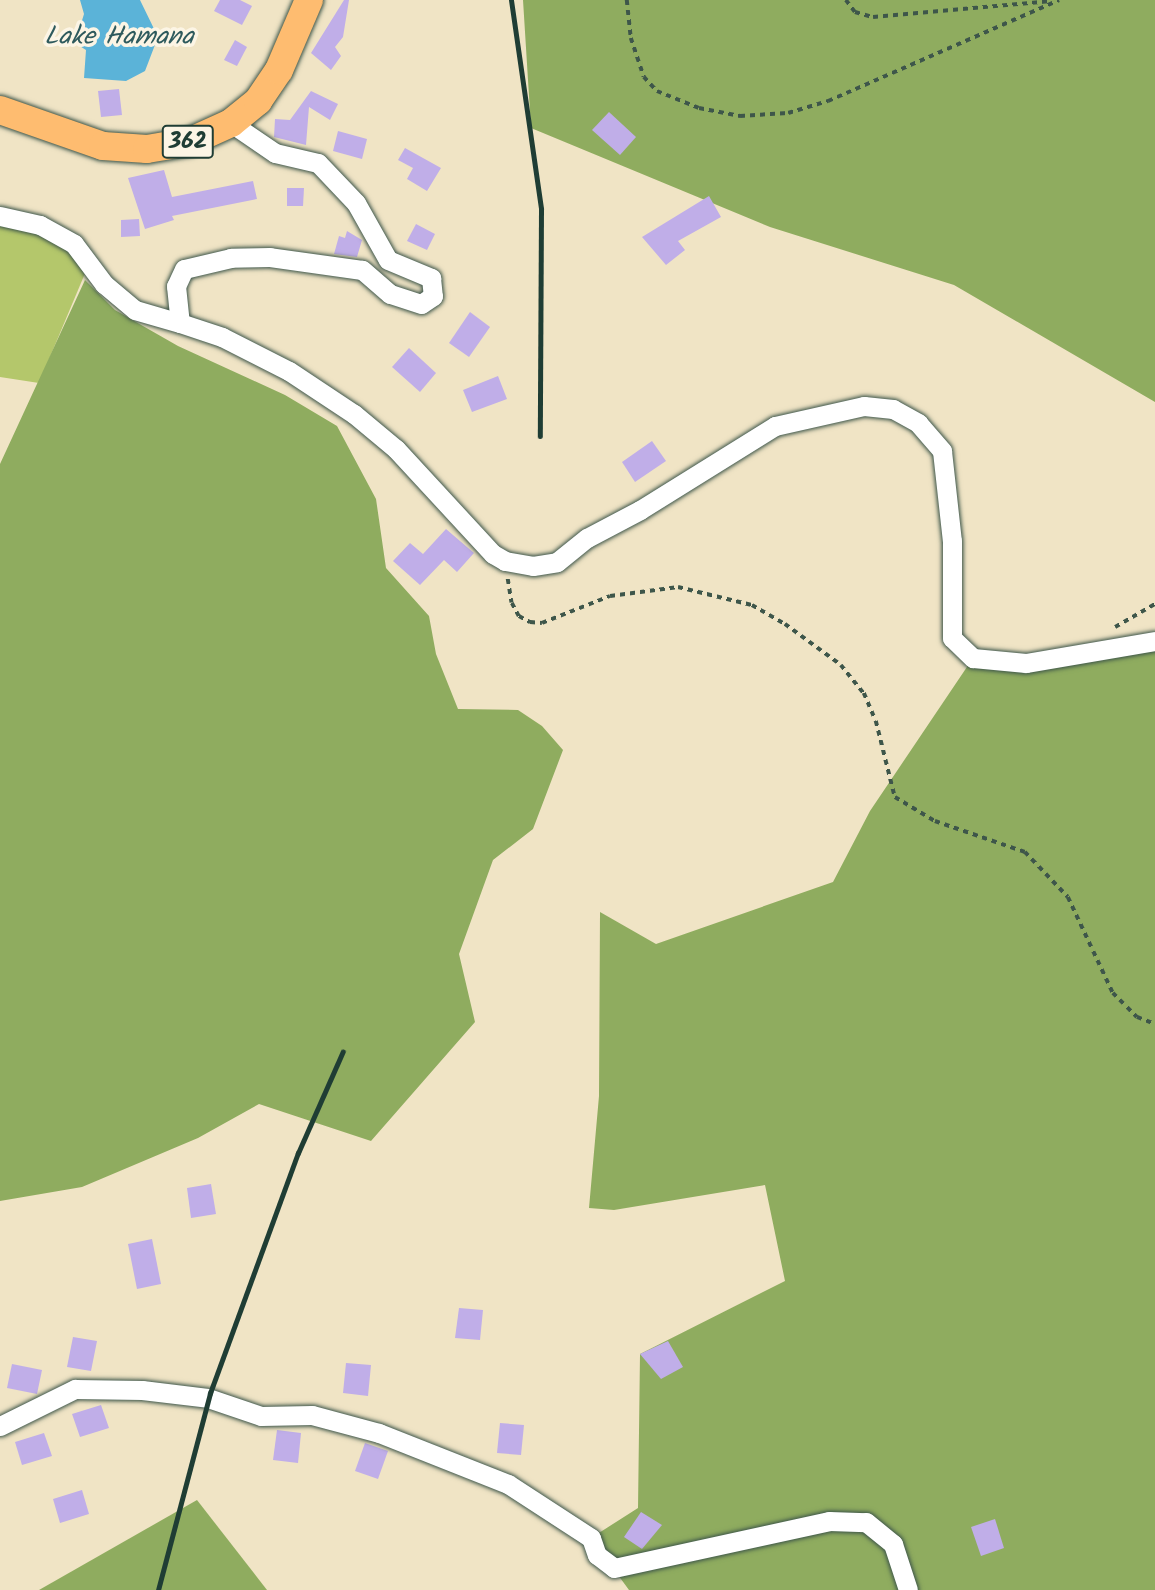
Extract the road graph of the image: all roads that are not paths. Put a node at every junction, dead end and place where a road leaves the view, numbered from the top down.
1 (309, 0) edge
2 (0, 110) edge
3 (231, 123) junction
4 (0, 216) edge
5 (180, 323) junction
6 (1155, 641) edge
7 (0, 1426) edge
8 (908, 1590) edge

1 - 3 highway, 362
2 - 3 highway, 362
3 - 5 street
4 - 5 street
5 - 6 street
7 - 8 street

